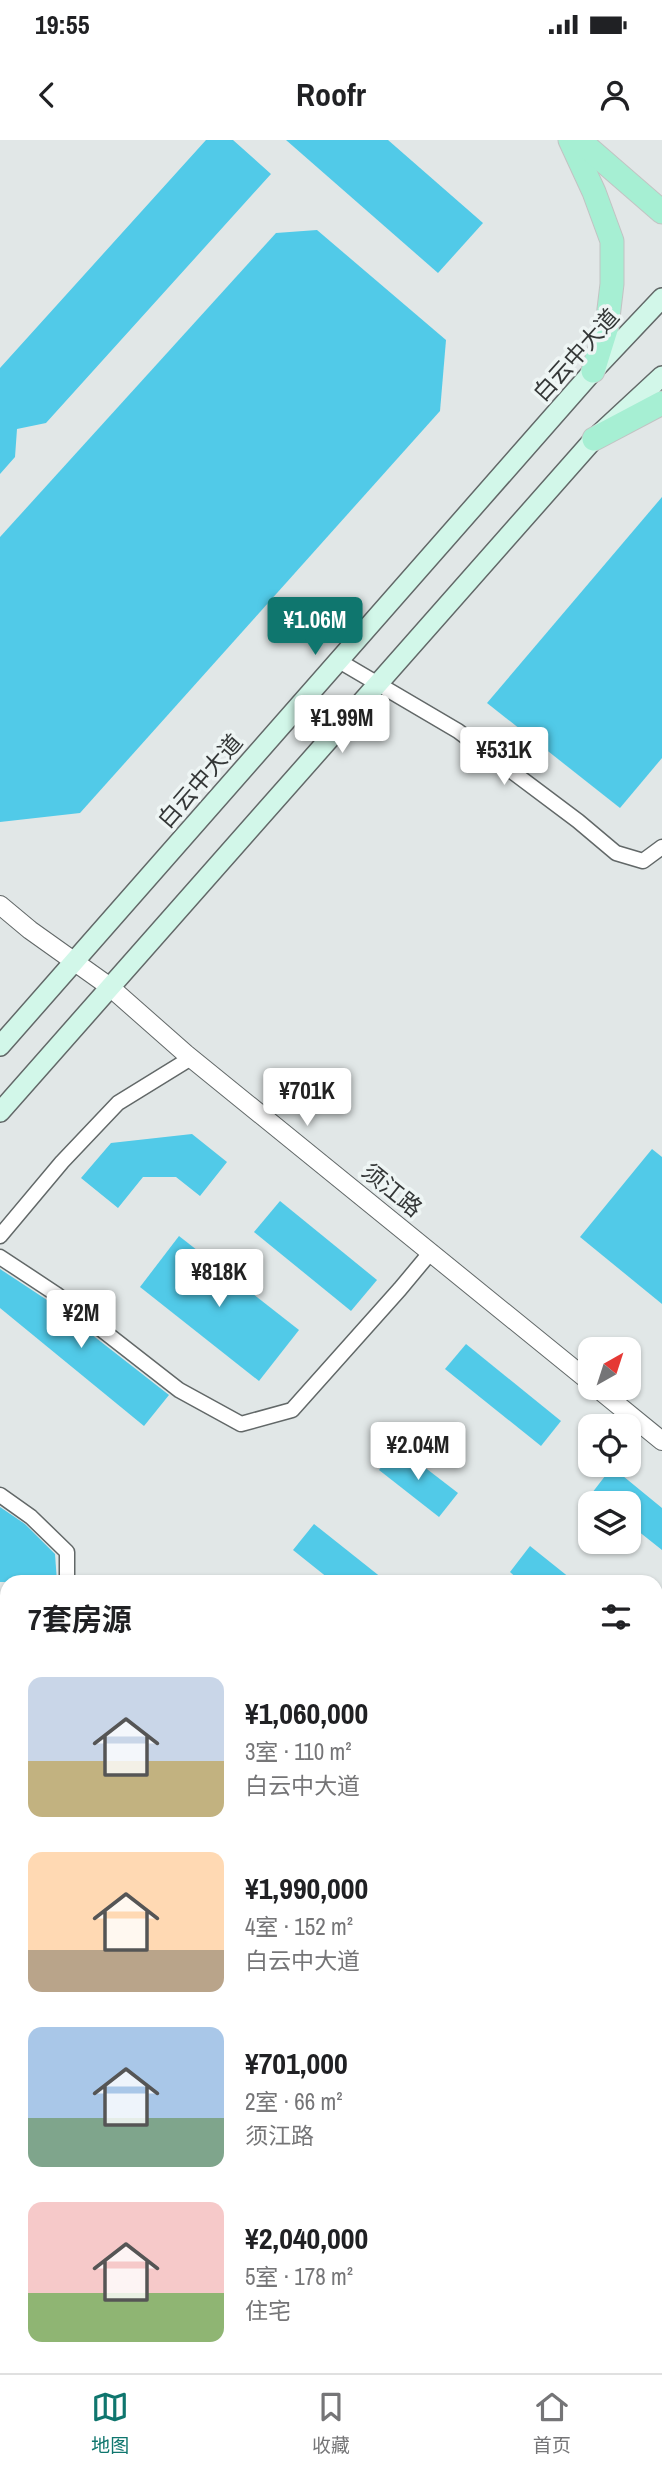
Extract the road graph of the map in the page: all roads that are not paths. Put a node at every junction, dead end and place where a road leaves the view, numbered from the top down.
1 (570, 140) edge
2 (579, 140) edge
3 (662, 212) edge
4 (662, 298) edge
5 (593, 371) junction
6 (662, 376) edge
7 (662, 403) edge
8 (594, 439) junction
9 (339, 661) junction
10 (379, 684) junction
11 (662, 847) edge
12 (0, 905) edge
13 (75, 960) junction
14 (110, 987) junction
15 (0, 1046) edge
16 (191, 1058) junction
17 (0, 1112) edge
18 (0, 1236) edge
19 (430, 1253) junction
20 (0, 1257) edge
21 (578, 1372) edge
22 (612, 1400) edge
23 (662, 1441) edge
24 (0, 1495) edge
25 (67, 1575) edge

1 - 5 main road
2 - 3 main road
4 - 5 main road, 白云中大道
5 - 9 main road, 白云中大道
6 - 8 main road
7 - 8 main road
8 - 10 main road
9 - 10 street
9 - 13 main road, 白云中大道
10 - 11 street
10 - 14 main road
12 - 13 street, 须江路
13 - 14 street, 须江路
13 - 15 main road, 白云中大道
14 - 16 street, 须江路
14 - 17 main road
16 - 18 street
16 - 19 street, 须江路
19 - 20 street
19 - 21 street, 须江路
22 - 23 street
24 - 25 street

